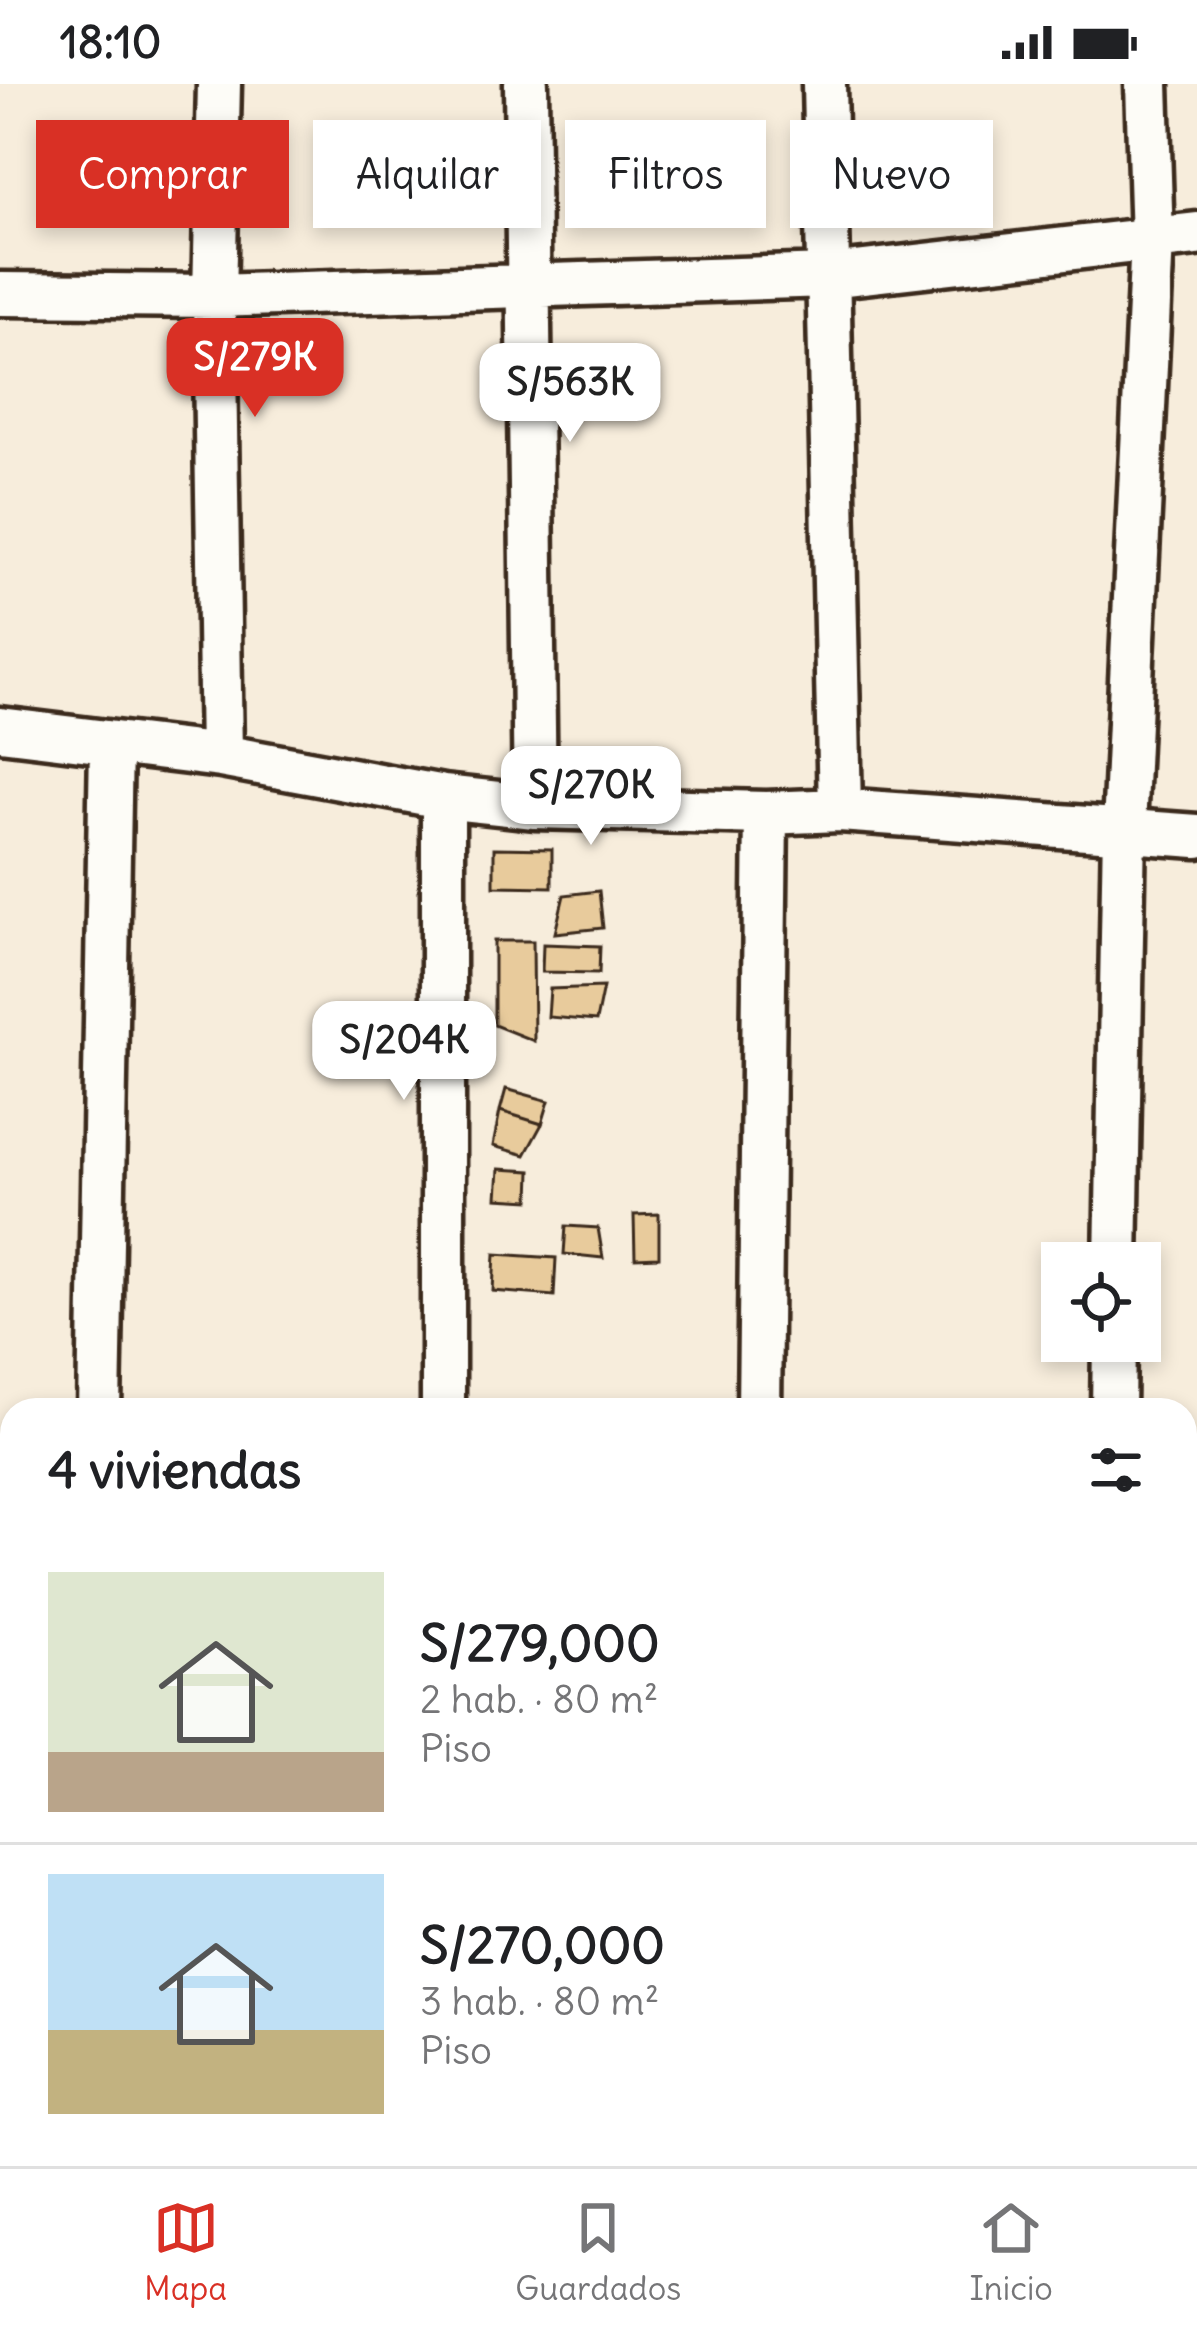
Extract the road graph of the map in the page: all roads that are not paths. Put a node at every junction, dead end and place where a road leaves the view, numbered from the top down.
1 (219, 84) edge
2 (526, 84) edge
3 (824, 84) edge
4 (1147, 84) edge
5 (1197, 234) edge
6 (1152, 240) junction
7 (829, 276) junction
8 (530, 285) junction
9 (0, 294) edge
10 (214, 296) junction
11 (0, 729) edge
12 (111, 744) junction
13 (221, 757) junction
14 (443, 797) junction
15 (535, 807) junction
16 (840, 811) junction
17 (766, 813) junction
18 (1124, 828) junction
19 (1197, 836) edge
20 (1116, 1242) edge
21 (1114, 1362) edge
22 (99, 1398) edge
23 (443, 1398) edge
24 (760, 1398) edge
25 (1113, 1398) edge

1 - 10 street
2 - 8 street
3 - 7 street
4 - 6 street
5 - 6 street
6 - 7 street
6 - 18 street
7 - 8 street
7 - 16 street
8 - 10 street
8 - 15 street
9 - 10 street
10 - 13 street
11 - 12 street
12 - 13 street
12 - 22 street
13 - 14 street
14 - 15 street
14 - 23 street
15 - 17 street
16 - 17 street
16 - 18 street
17 - 24 street
18 - 19 street
18 - 20 street
21 - 25 street

